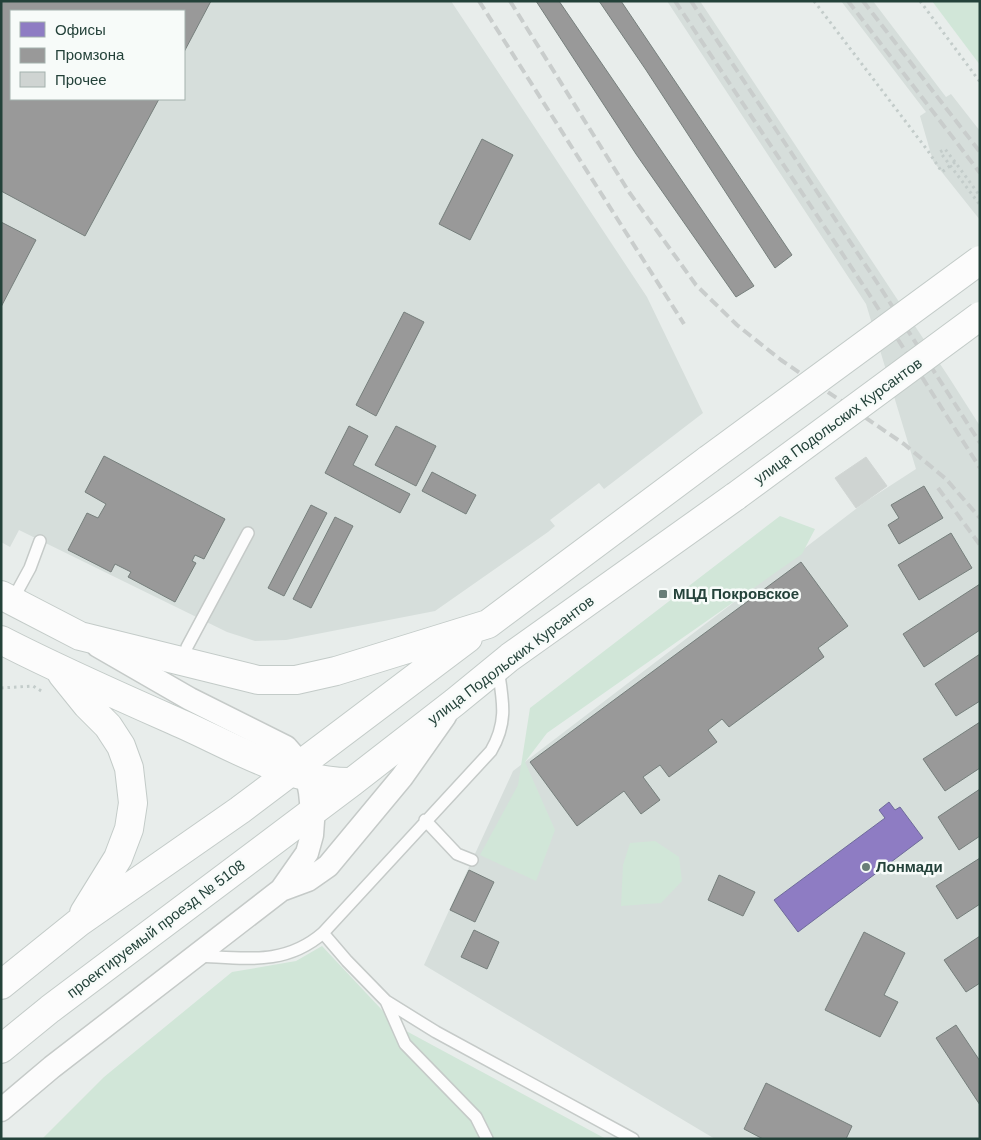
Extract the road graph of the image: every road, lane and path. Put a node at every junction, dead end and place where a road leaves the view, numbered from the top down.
1 (814, 1) edge
2 (920, 1) edge
3 (980, 82) edge
4 (955, 162) junction
5 (980, 196) edge
6 (980, 205) edge
7 (980, 260) edge
8 (980, 316) edge
9 (248, 533) dead end
10 (40, 541) dead end
11 (7, 598) edge
12 (483, 626) junction
13 (80, 636) junction
14 (1, 640) edge
15 (184, 662) junction
16 (497, 668) junction
17 (58, 669) junction
18 (34, 686) dead end
19 (1, 688) edge
20 (455, 702) junction
21 (298, 771) junction
22 (352, 782) junction
23 (312, 811) junction
24 (425, 820) junction
25 (472, 860) dead end
26 (281, 890) junction
27 (78, 923) junction
28 (322, 932) junction
29 (196, 956) junction
30 (1, 985) edge
31 (386, 1000) junction
32 (1, 1049) edge
33 (1, 1110) edge
34 (486, 1139) edge
35 (632, 1139) edge

1 - 4 path
2 - 3 path
4 - 5 path
4 - 6 path
7 - 12 main road, bridge
8 - 16 main road, улица Подольских Курсантов, bridge
9 - 15 lane
10 - 11 lane
11 - 13 main road
12 - 15 main road
12 - 21 main road
13 - 15 main road
13 - 21 street
14 - 17 main road
16 - 20 main road, улица Подольских Курсантов
16 - 24 lane
17 - 21 main road
17 - 27 main road
18 - 19 path
20 - 22 main road, улица Подольских Курсантов
20 - 26 street
21 - 22 main road
21 - 23 street
21 - 27 main road
22 - 23 main road, улица Подольских Курсантов
23 - 26 street
23 - 32 main road, проектируемый проезд № 5108
24 - 25 lane
24 - 28 lane
26 - 29 street
27 - 30 main road
28 - 29 lane
28 - 31 lane
29 - 33 street
31 - 34 lane
31 - 35 lane

